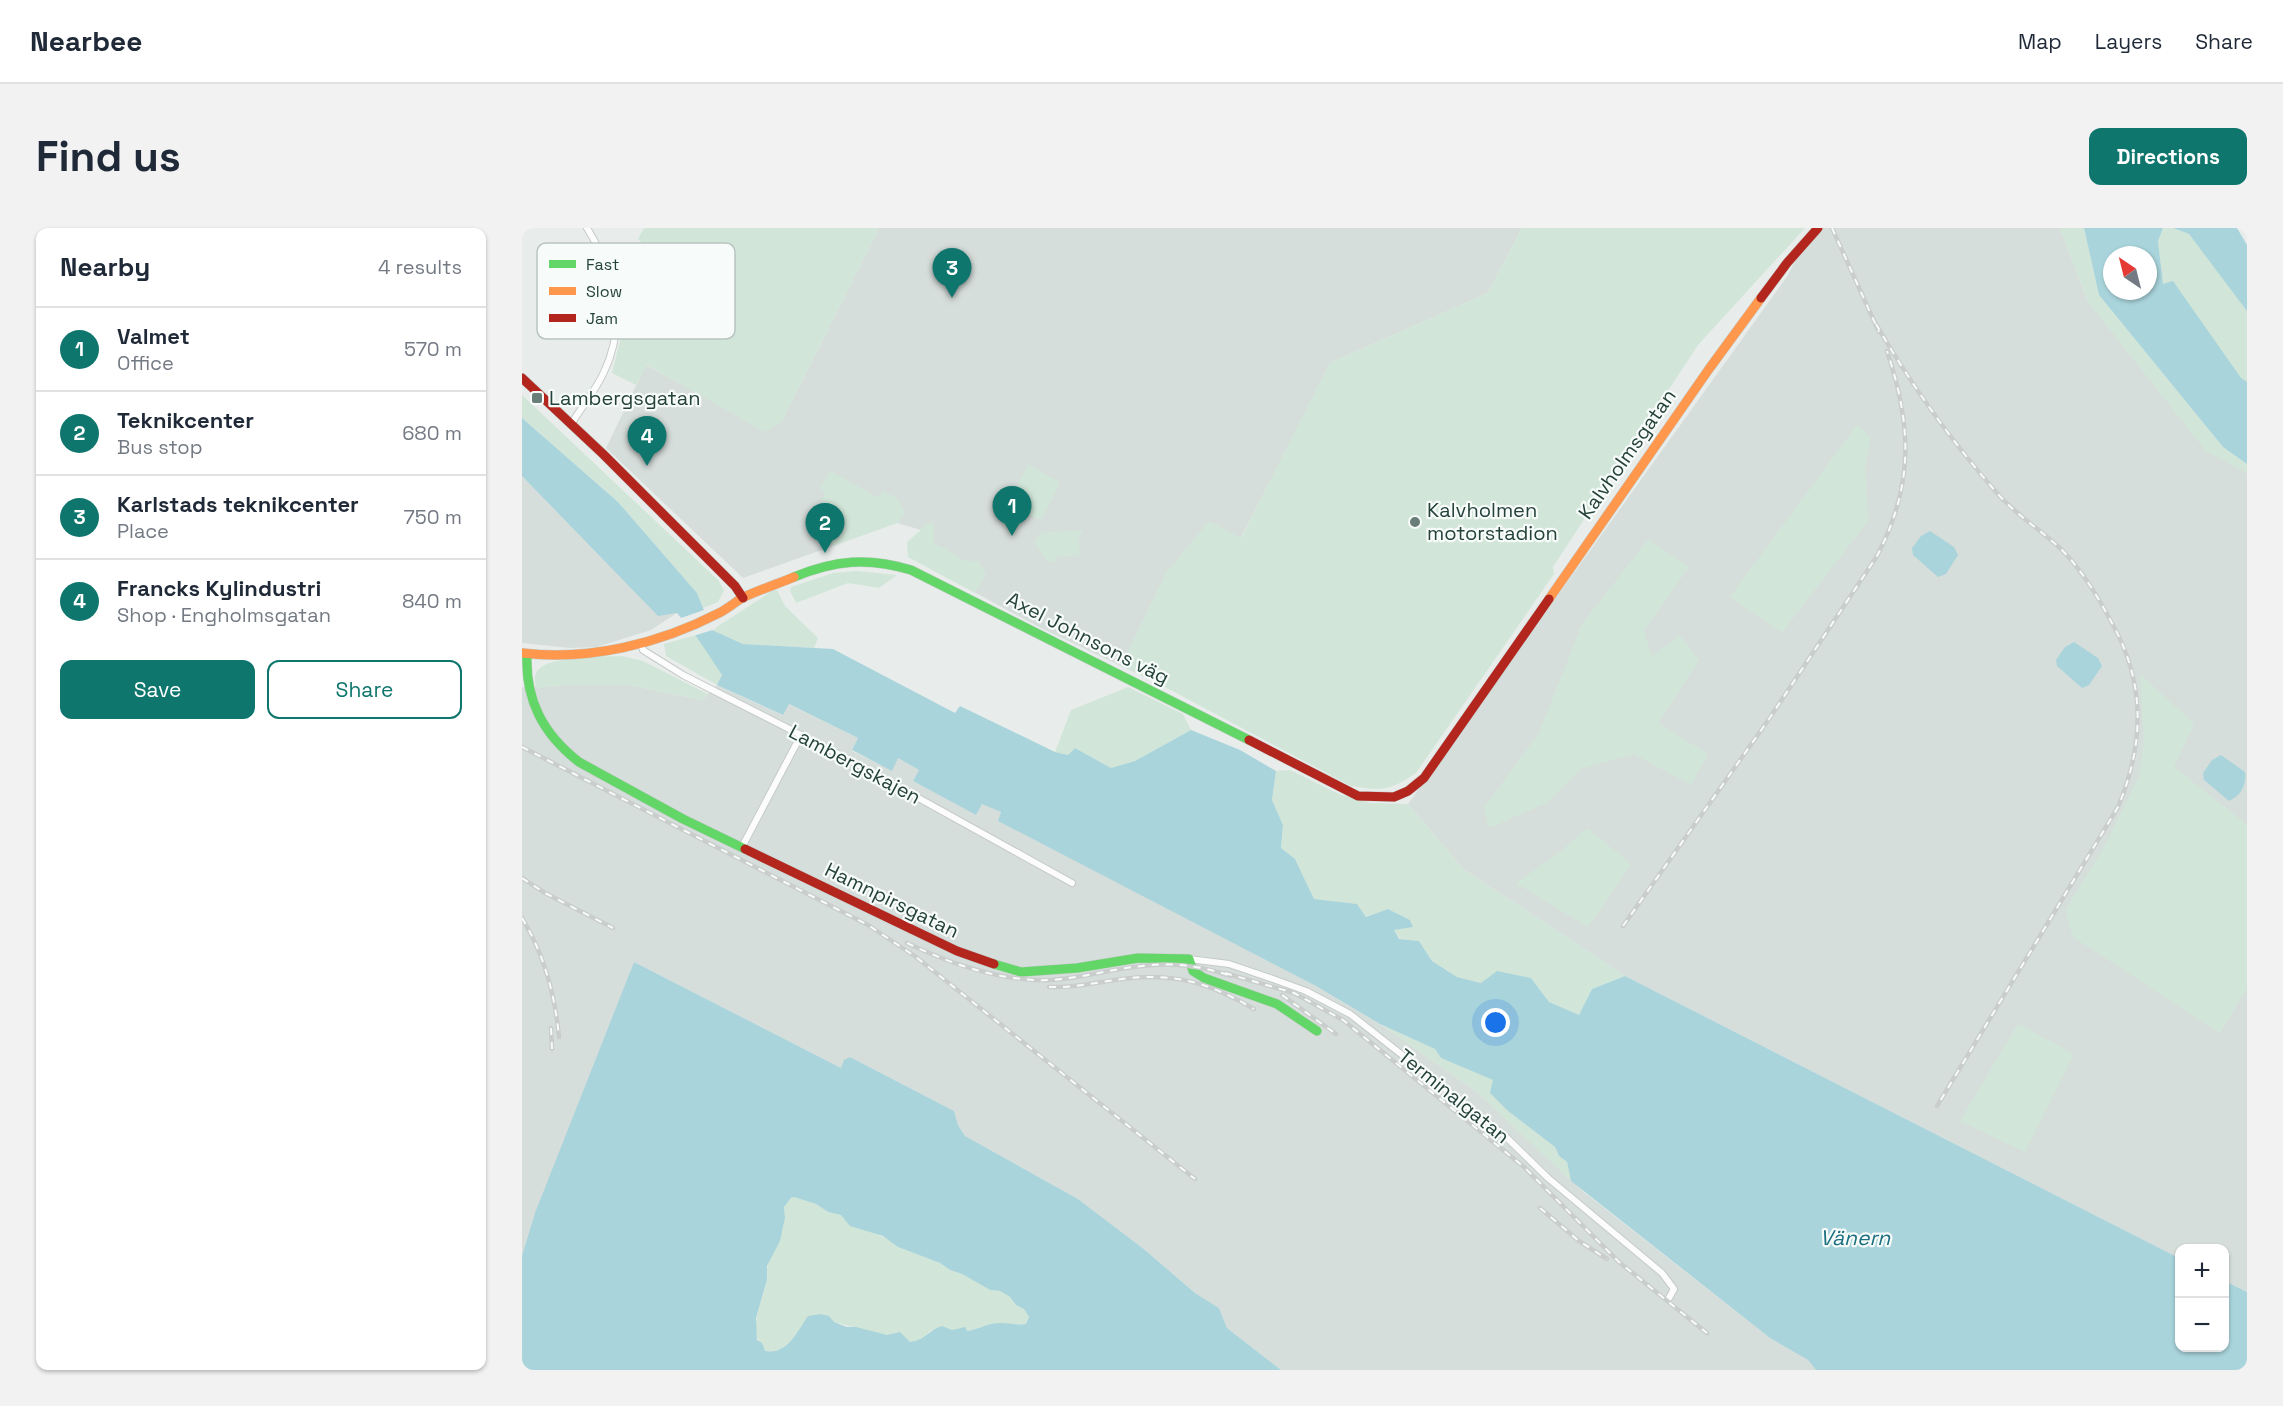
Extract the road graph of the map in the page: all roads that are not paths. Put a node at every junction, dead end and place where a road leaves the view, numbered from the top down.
1 (587, 228) edge
2 (1818, 228) edge
3 (596, 243) edge
4 (615, 339) edge
5 (522, 378) edge
6 (572, 423) junction
7 (743, 598) junction
8 (641, 644) junction
9 (524, 653) edge
10 (801, 735) junction
11 (1408, 792) joint
12 (742, 847) junction
13 (1072, 884) dead end
14 (1189, 959) junction
15 (1317, 1030) dead end
16 (1669, 1298) dead end

1 - 3 street
2 - 11 street, Kalvholmsgatan
4 - 6 street
5 - 6 street
6 - 7 street
7 - 8 street, Axel Johnsons väg
7 - 11 street, Axel Johnsons väg
8 - 9 street, Axel Johnsons väg
8 - 10 street, Lambergskajen
9 - 12 street, Hamnpirsgatan
10 - 12 street
10 - 13 street, Lambergskajen
12 - 14 street, Hamnpirsgatan
14 - 15 street
14 - 16 street, Terminalgatan

